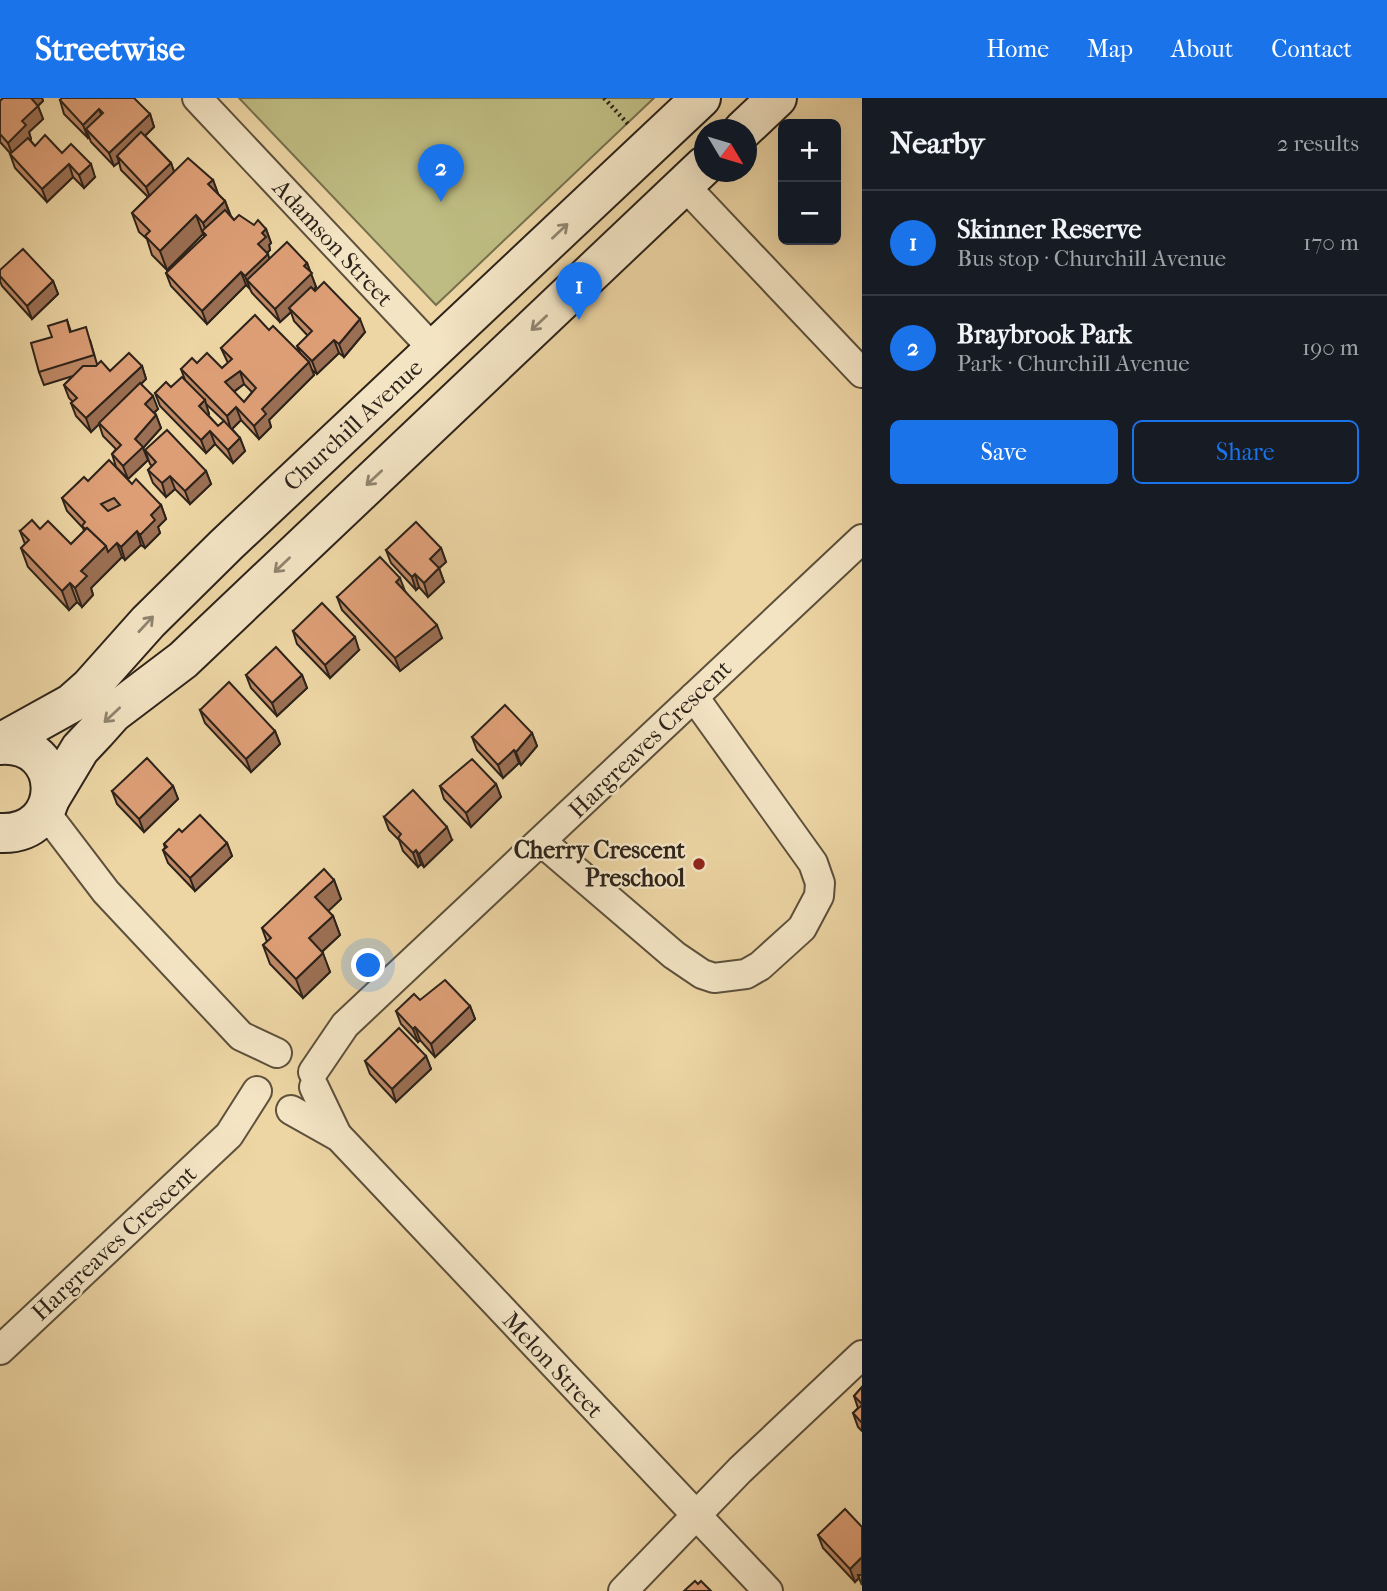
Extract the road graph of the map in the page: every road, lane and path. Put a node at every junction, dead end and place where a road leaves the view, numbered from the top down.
1 (197, 98) edge
2 (701, 98) edge
3 (777, 98) edge
4 (755, 119) edge
5 (650, 147) junction
6 (694, 175) edge
7 (700, 182) edge
8 (434, 350) junction
9 (862, 373) edge
10 (470, 388) junction
11 (862, 539) edge
12 (694, 697) junction
13 (0, 744) edge
14 (22, 825) edge
15 (542, 842) junction
16 (345, 1025) junction
17 (241, 1036) junction
18 (285, 1053) junction
19 (313, 1080) junction
20 (256, 1084) junction
21 (287, 1111) junction
22 (229, 1135) junction
23 (339, 1138) junction
24 (0, 1350) edge
25 (862, 1355) edge
26 (696, 1516) junction
27 (623, 1591) edge
28 (768, 1591) edge

1 - 8 street, Adamson Street
2 - 5 main road, Churchill Avenue
3 - 4 main road
5 - 6 main road
8 -> 5 main road, Churchill Avenue
6 -> 10 main road
7 - 9 street
8 - 10 main road, Adamson Street
13 -> 8 main road, Churchill Avenue
10 -> 14 main road
11 - 12 street, Hargreaves Crescent
12 - 15 street, Hargreaves Crescent
12 - 15 street
13 - 14 main road
14 - 17 street
15 - 16 street, Hargreaves Crescent
16 - 18 street, Hargreaves Crescent
16 - 19 street, Hargreaves Crescent
17 - 18 street
17 - 20 street
18 - 19 street
18 - 20 street
19 - 21 street
19 - 23 street, Melon Street
20 - 21 street
20 - 22 street, Hargreaves Crescent
21 - 22 street, Hargreaves Crescent
21 - 23 street, Melon Street
22 - 24 street, Hargreaves Crescent
23 - 26 street, Melon Street
25 - 26 street
26 - 27 street
26 - 28 street, Melon Street

